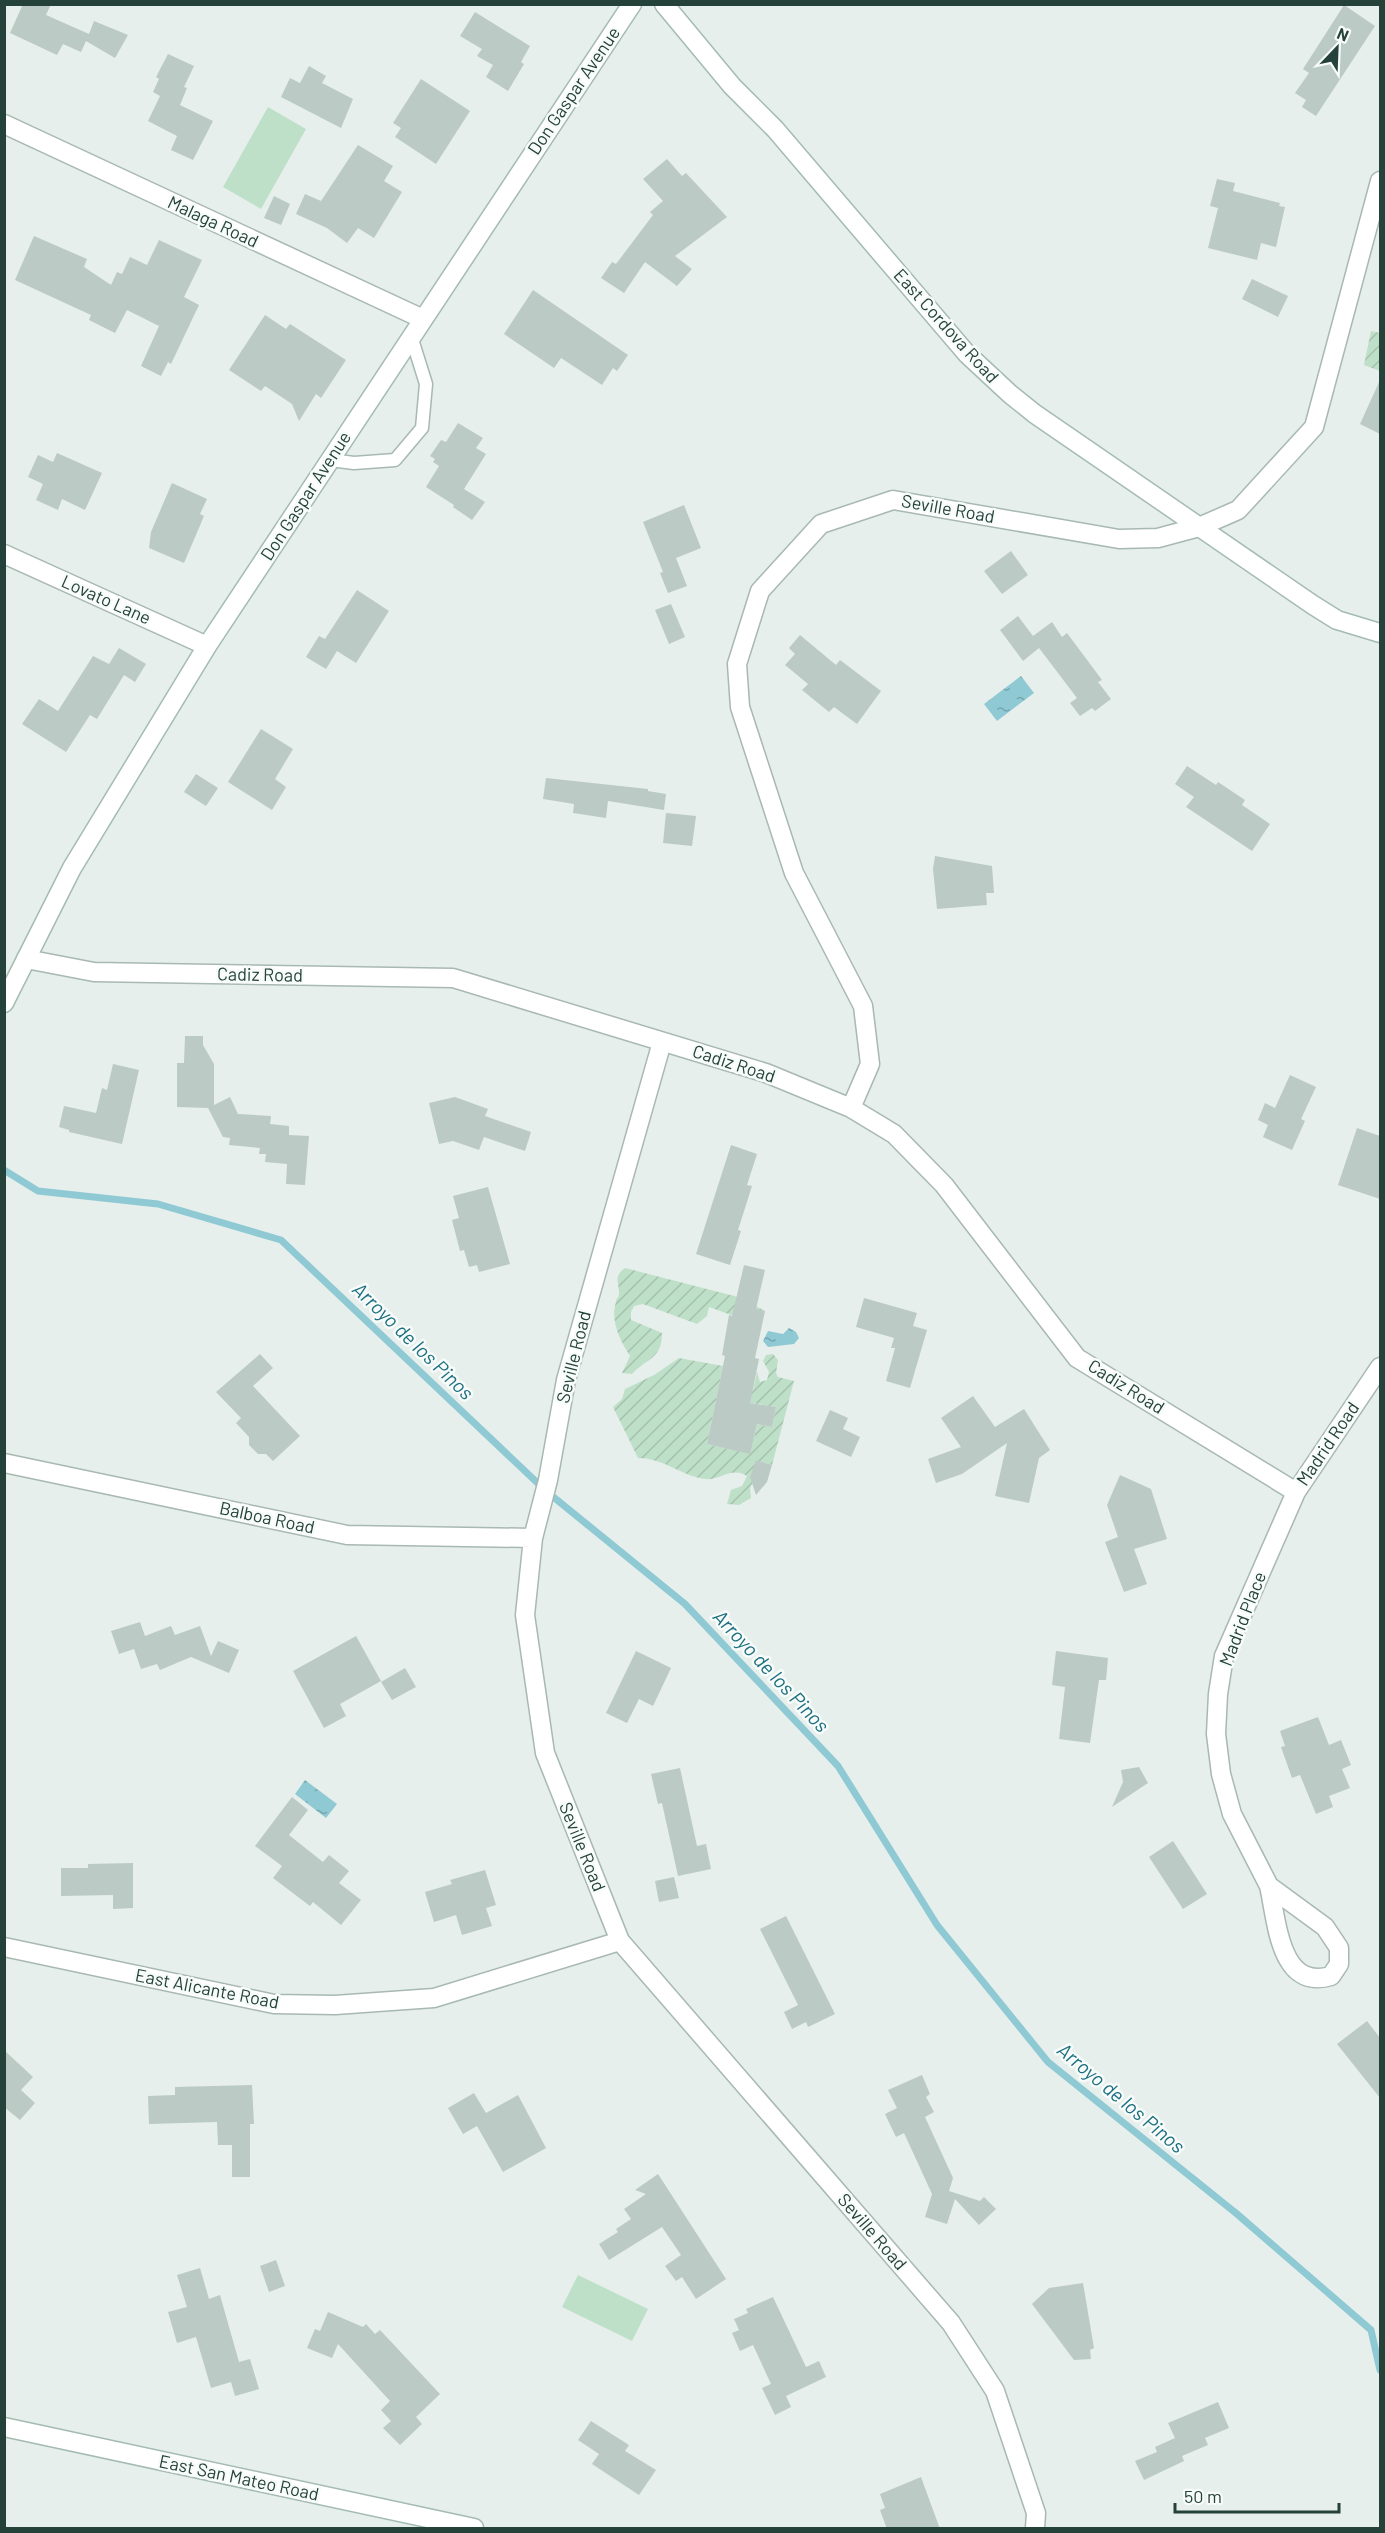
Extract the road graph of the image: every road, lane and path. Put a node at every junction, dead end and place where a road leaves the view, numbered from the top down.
1 (632, 4) edge
2 (664, 4) edge
3 (4, 124) edge
4 (1380, 181) edge
5 (423, 319) junction
6 (411, 336) junction
7 (330, 460) junction
8 (1199, 527) junction
9 (4, 555) edge
10 (1380, 633) edge
11 (207, 646) junction
12 (26, 959) junction
13 (4, 1003) edge
14 (662, 1042) junction
15 (850, 1108) junction
16 (1380, 1367) edge
17 (1373, 1395) edge
18 (4, 1464) edge
19 (1296, 1492) junction
20 (532, 1538) junction
21 (1269, 1886) junction
22 (620, 1941) junction
23 (4, 1947) edge
24 (4, 2427) edge
25 (474, 2529) edge
26 (1035, 2529) edge

1 - 5 street, Don Gaspar Avenue
2 - 8 street, East Cordova Road
3 - 5 street, Malaga Road
4 - 8 street, Seville Road
5 - 6 street, Don Gaspar Avenue
6 - 7 street, Don Gaspar Avenue
6 - 7 lane
7 - 11 street, Don Gaspar Avenue
8 - 10 street, East Cordova Road
8 - 15 street, Seville Road
9 - 11 street, Lovato Lane
11 - 12 street, Don Gaspar Avenue
12 - 13 street, Don Gaspar Avenue
12 - 14 street, Cadiz Road
14 - 15 street, Cadiz Road
14 - 20 street, Seville Road
15 - 19 street, Cadiz Road
16 - 17 street, Madrid Road
17 - 19 street, Madrid Road
18 - 20 street, Balboa Road
19 - 21 street, Madrid Place
20 - 22 street, Seville Road
21 - 21 street, Madrid Place
22 - 23 street, East Alicante Road
22 - 26 street, Seville Road
24 - 25 street, East San Mateo Road

